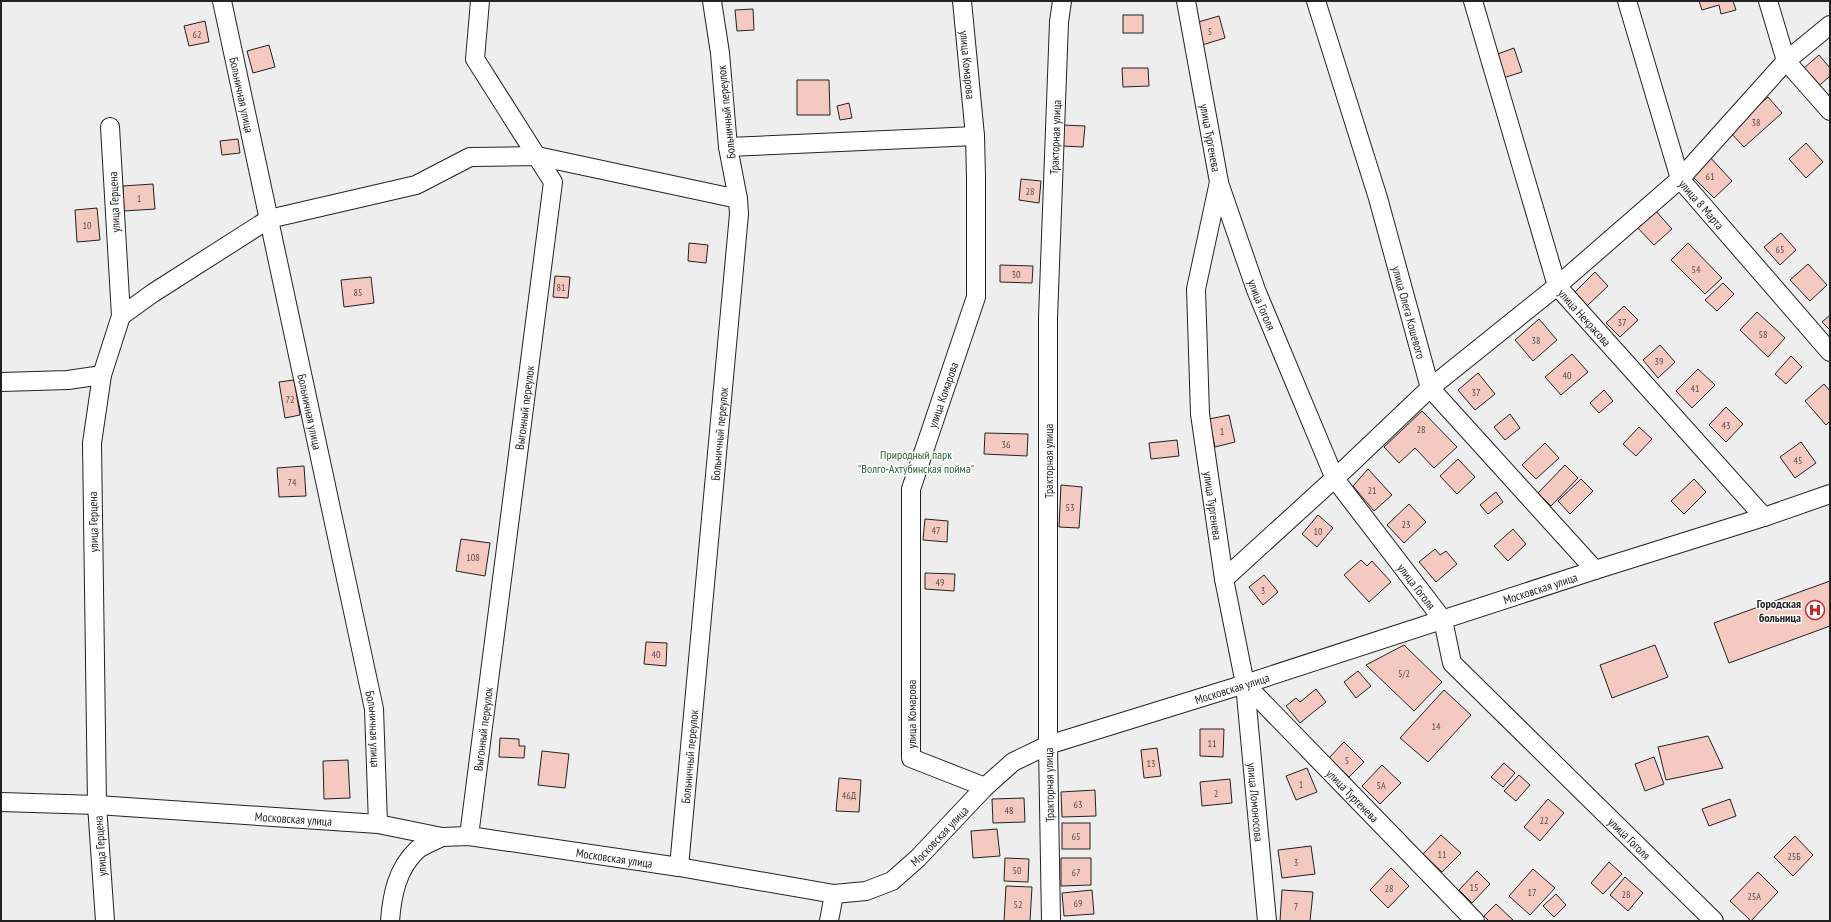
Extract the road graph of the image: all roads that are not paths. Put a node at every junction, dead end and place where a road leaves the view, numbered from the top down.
1 (222, 1) edge
2 (480, 1) edge
3 (712, 1) edge
4 (962, 1) edge
5 (1062, 1) edge
6 (1186, 1) edge
7 (1316, 1) edge
8 (1473, 1) edge
9 (1627, 1) edge
10 (1768, 1) edge
11 (1830, 25) edge
12 (1786, 62) junction
13 (1830, 111) edge
14 (110, 127) dead end
15 (975, 136) junction
16 (728, 147) junction
17 (537, 156) junction
18 (1680, 178) junction
19 (1219, 182) junction
20 (738, 199) junction
21 (269, 219) junction
22 (1557, 286) junction
23 (121, 316) junction
24 (1830, 352) edge
25 (102, 375) junction
26 (1, 382) edge
27 (1430, 388) junction
28 (1335, 479) junction
29 (1830, 494) edge
30 (1764, 517) junction
31 (1595, 570) junction
32 (1224, 579) junction
33 (1443, 620) junction
34 (1245, 684) junction
35 (1048, 745) junction
36 (985, 787) junction
37 (1, 802) edge
38 (97, 805) junction
39 (378, 824) junction
40 (469, 836) junction
41 (442, 837) junction
42 (679, 867) junction
43 (834, 894) junction
44 (105, 921) edge
45 (390, 921) edge
46 (829, 921) edge
47 (1051, 921) edge
48 (1267, 921) edge
49 (1475, 921) edge
50 (1714, 921) edge

1 - 21 street, Больничная улица
2 - 17 street, Выгонный переулок
3 - 16 street, Больничный переулок
4 - 15 street, улица Комарова
5 - 35 street, Тракторная улица
6 - 19 street, улица Тургенева
7 - 27 street, улица Олега Кошевого
8 - 22 street, улица Некрасова
9 - 18 street, улица 8 Марта
10 - 12 street
11 - 12 street
12 - 13 street
12 - 18 street
14 - 23 street, улица Герцена
15 - 16 street
15 - 36 street, улица Комарова
16 - 20 street, Больничный переулок
17 - 20 street
17 - 21 street
17 - 40 street, Выгонный переулок
18 - 22 street
18 - 24 street, улица 8 Марта
19 - 28 street, улица Гоголя
19 - 32 street, улица Тургенева
20 - 42 street, Больничный переулок
21 - 23 street
21 - 39 street, Больничная улица
22 - 27 street
22 - 30 street, улица Некрасова
23 - 25 street, улица Герцена
25 - 26 street
25 - 38 street, улица Герцена
27 - 28 street
27 - 31 street, улица Олега Кошевого
28 - 32 street
28 - 33 street, улица Гоголя
29 - 30 street, Московская улица
30 - 31 street, Московская улица
31 - 33 street, Московская улица
32 - 34 street, улица Тургенева
33 - 34 street, Московская улица
33 - 50 street, улица Гоголя
34 - 35 street, Московская улица
34 - 48 street, улица Ломоносова
34 - 49 street, улица Тургенева
35 - 36 street, Московская улица
35 - 47 street, Тракторная улица
36 - 43 street, Московская улица
37 - 38 street, Московская улица
38 - 39 street, Московская улица
38 - 44 street, улица Герцена
39 - 41 street, Московская улица
40 - 41 street, Московская улица
40 - 42 street, Московская улица
41 - 45 street
42 - 43 street, Московская улица
43 - 46 street

